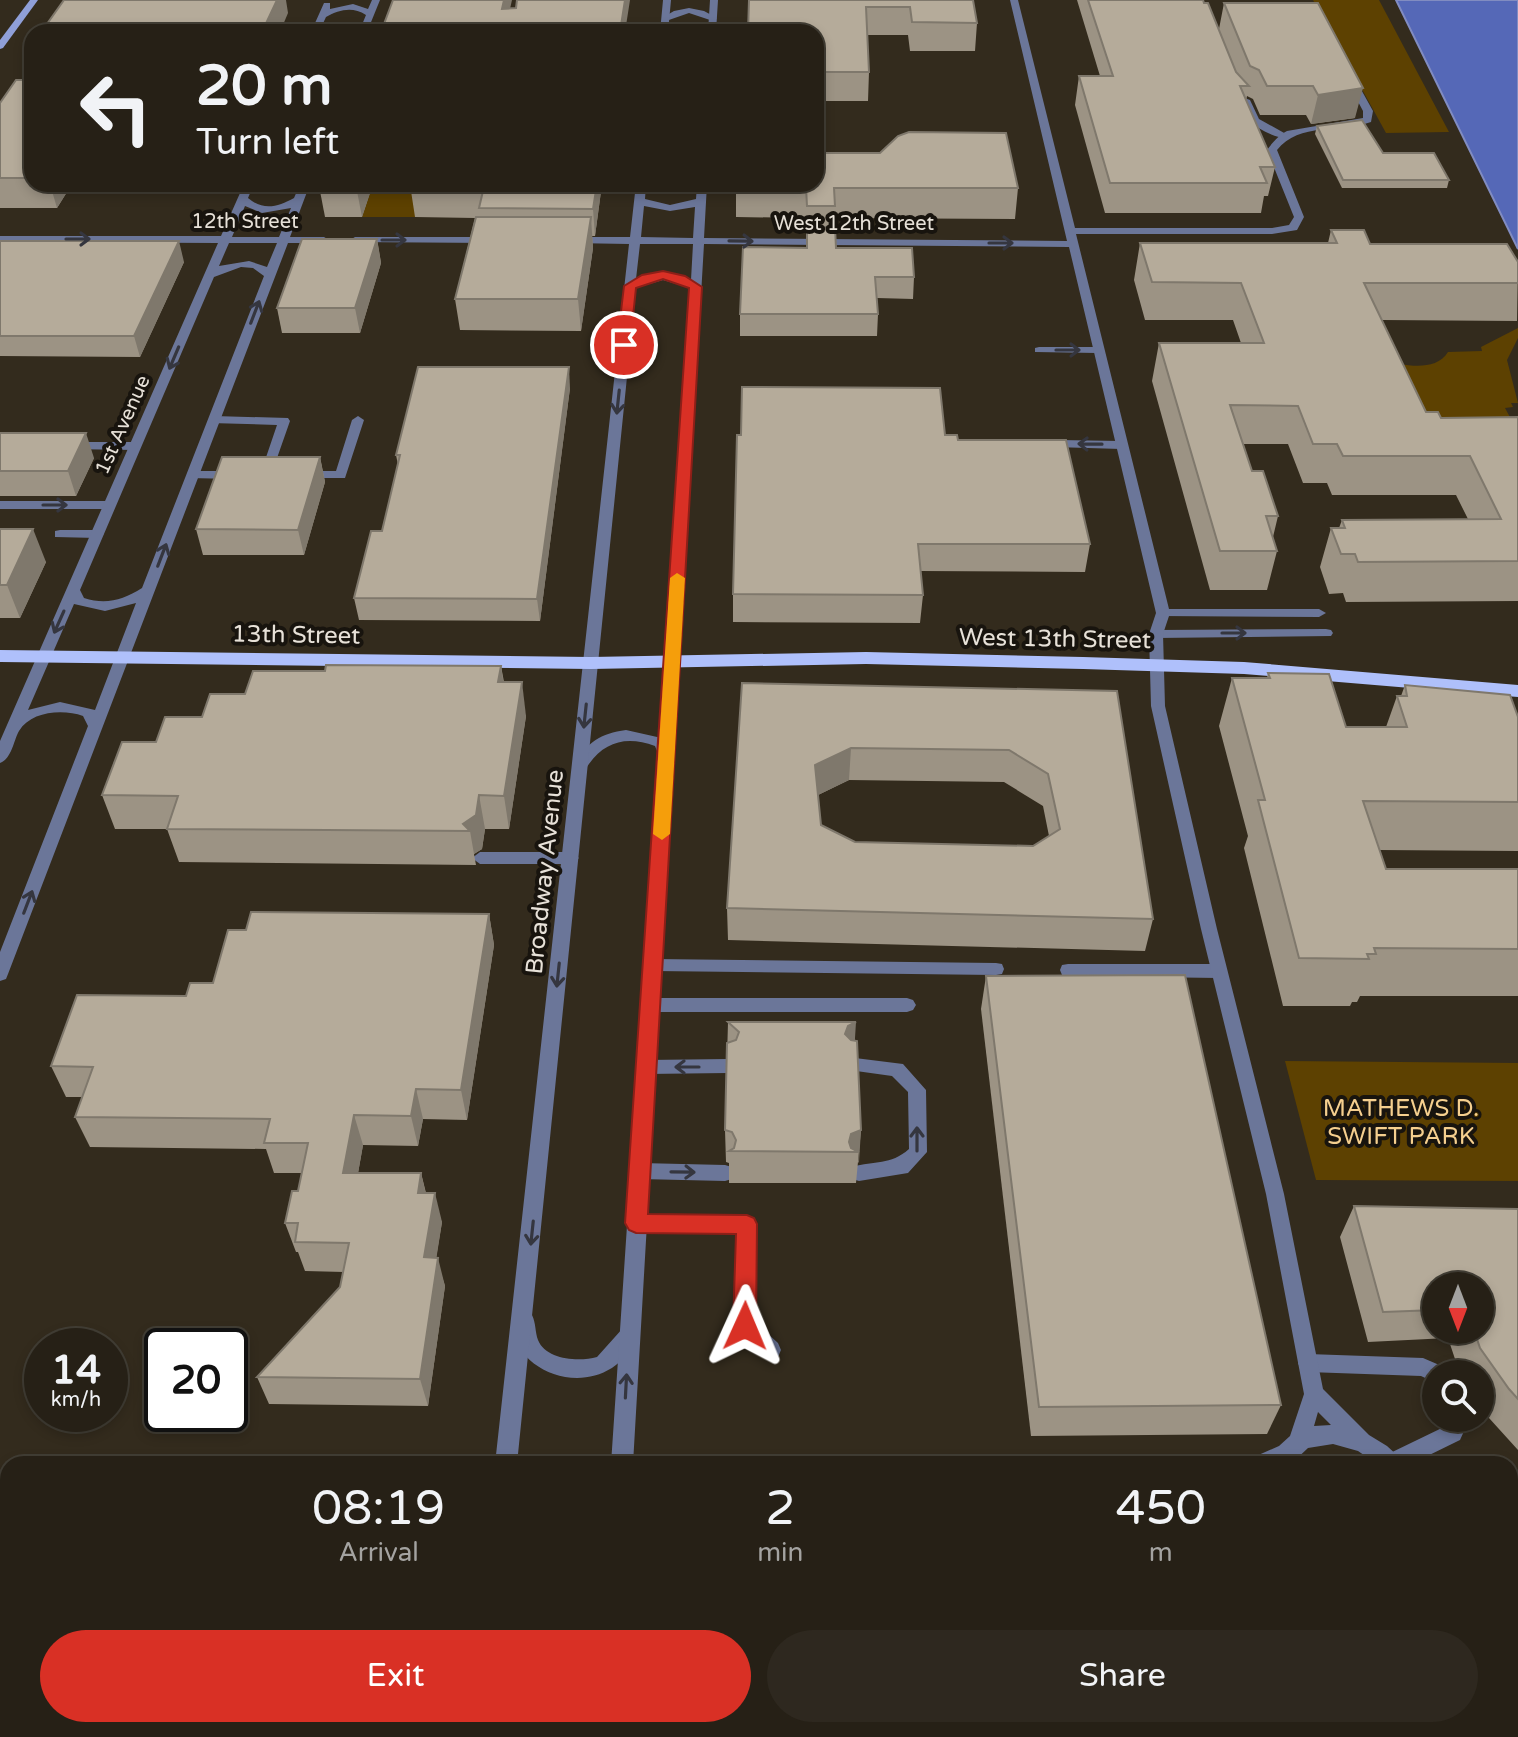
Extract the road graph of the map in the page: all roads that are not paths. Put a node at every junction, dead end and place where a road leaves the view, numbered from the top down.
1 (34, 0) edge
2 (329, 0) edge
3 (376, 0) edge
4 (667, 0) edge
5 (714, 0) edge
6 (1014, 0) edge
7 (370, 14) junction
8 (323, 15) junction
9 (666, 18) junction
10 (713, 18) junction
11 (319, 24) edge
12 (366, 24) edge
13 (665, 24) edge
14 (713, 24) edge
15 (0, 46) edge
16 (1227, 71) edge
17 (1348, 72) edge
18 (1283, 136) junction
19 (246, 192) edge
20 (302, 192) edge
21 (640, 192) edge
22 (702, 192) edge
23 (243, 199) junction
24 (299, 200) junction
25 (639, 201) junction
26 (701, 201) junction
27 (1072, 238) junction
28 (0, 239) edge
29 (225, 240) junction
30 (283, 240) junction
31 (510, 240) edge
32 (556, 240) edge
33 (635, 241) junction
34 (699, 241) junction
35 (210, 275) junction
36 (269, 275) junction
37 (630, 286) junction
38 (696, 287) junction
39 (1039, 350) dead end
40 (1097, 350) junction
41 (214, 420) junction
42 (358, 420) dead end
43 (1058, 444) edge
44 (1121, 445) junction
45 (62, 446) edge
46 (135, 446) junction
47 (193, 475) junction
48 (266, 475) junction
49 (0, 505) edge
50 (110, 505) junction
51 (60, 534) dead end
52 (97, 534) junction
53 (73, 590) junction
54 (148, 591) junction
55 (1163, 613) junction
56 (1319, 613) dead end
57 (1326, 633) dead end
58 (1156, 634) junction
59 (0, 656) edge
60 (44, 656) junction
61 (123, 657) junction
62 (673, 662) junction
63 (591, 663) junction
64 (1518, 691) edge
65 (14, 726) junction
66 (96, 727) junction
67 (666, 757) junction
68 (0, 758) edge
69 (580, 767) junction
70 (480, 858) dead end
71 (571, 858) junction
72 (654, 965) junction
73 (996, 969) dead end
74 (1068, 970) dead end
75 (1219, 971) junction
76 (0, 974) edge
77 (651, 1005) junction
78 (907, 1005) dead end
79 (855, 1065) edge
80 (728, 1066) edge
81 (646, 1067) junction
82 (640, 1171) junction
83 (725, 1173) dead end
84 (859, 1173) dead end
85 (636, 1223) junction
86 (523, 1315) junction
87 (630, 1334) junction
88 (771, 1350) dead end
89 (1308, 1363) junction
90 (1422, 1367) edge
91 (1314, 1394) junction
92 (1453, 1432) edge
93 (1361, 1440) junction
94 (1287, 1453) edge
95 (507, 1456) edge
96 (622, 1456) edge
97 (1384, 1456) edge
98 (1407, 1456) edge

1 - 15 main road
2 - 8 street
3 - 7 street
4 - 9 street
5 - 10 street
6 - 27 street
7 - 8 street
7 - 12 street
8 - 11 street
9 - 10 street
9 - 13 street
10 - 14 street
16 - 18 street
17 - 18 street
18 - 27 street, West 12th Street
19 - 23 street, 1st Avenue
20 - 24 street
21 - 25 street, Broadway Avenue
22 - 26 street
23 - 24 street
23 - 29 street, 1st Avenue
24 - 30 street
25 - 26 street
25 - 33 street, Broadway Avenue
26 - 34 street
34 -> 27 street, West 12th Street
27 - 40 street
28 -> 29 street, 12th Street
29 - 30 street, 12th Street
29 - 35 street, 1st Avenue
30 -> 31 street, 12th Street
30 - 36 street
32 - 33 street
33 - 34 street, West 12th Street
33 - 37 street, Broadway Avenue
34 - 38 street
35 - 36 street
35 -> 46 street, 1st Avenue
41 -> 36 street
37 - 38 street
37 -> 63 street, Broadway Avenue
38 - 62 street
39 -> 40 street
40 - 44 street
41 - 47 street
41 - 48 street
42 - 48 street
44 -> 43 street
44 - 55 street
45 - 46 street
46 - 50 street, 1st Avenue
47 - 48 street
54 -> 47 street
49 -> 50 street
50 - 52 street, 1st Avenue
51 - 52 street
52 - 53 street, 1st Avenue
53 - 54 street
53 -> 60 street, 1st Avenue
54 - 61 street
55 - 56 street
55 - 58 street
58 -> 57 street
58 - 75 street
59 - 60 main road, 13th Street
60 - 61 main road, 13th Street
60 - 65 street, 1st Avenue
61 - 63 main road, 13th Street
61 - 66 street
62 - 63 main road, West 13th Street
62 - 64 main road, West 13th Street
62 - 67 street
63 -> 69 street, Broadway Avenue
65 - 66 street
65 - 68 street, 1st Avenue
76 -> 66 street
67 - 69 street
67 - 72 street
69 - 71 street, Broadway Avenue
70 - 71 street
71 -> 86 street, Broadway Avenue
72 - 73 street
72 - 77 street
74 - 75 street
75 - 89 street
77 - 78 street
77 - 81 street
84 -> 79 street
80 -> 81 street
81 - 82 street
82 -> 83 street
82 - 85 street
85 - 87 street
85 - 88 street
86 - 87 street
86 - 95 street, Broadway Avenue
96 -> 87 street
89 - 90 street
89 - 91 street
91 - 93 street
91 - 94 street
92 - 98 street
93 - 94 street
93 - 97 street

